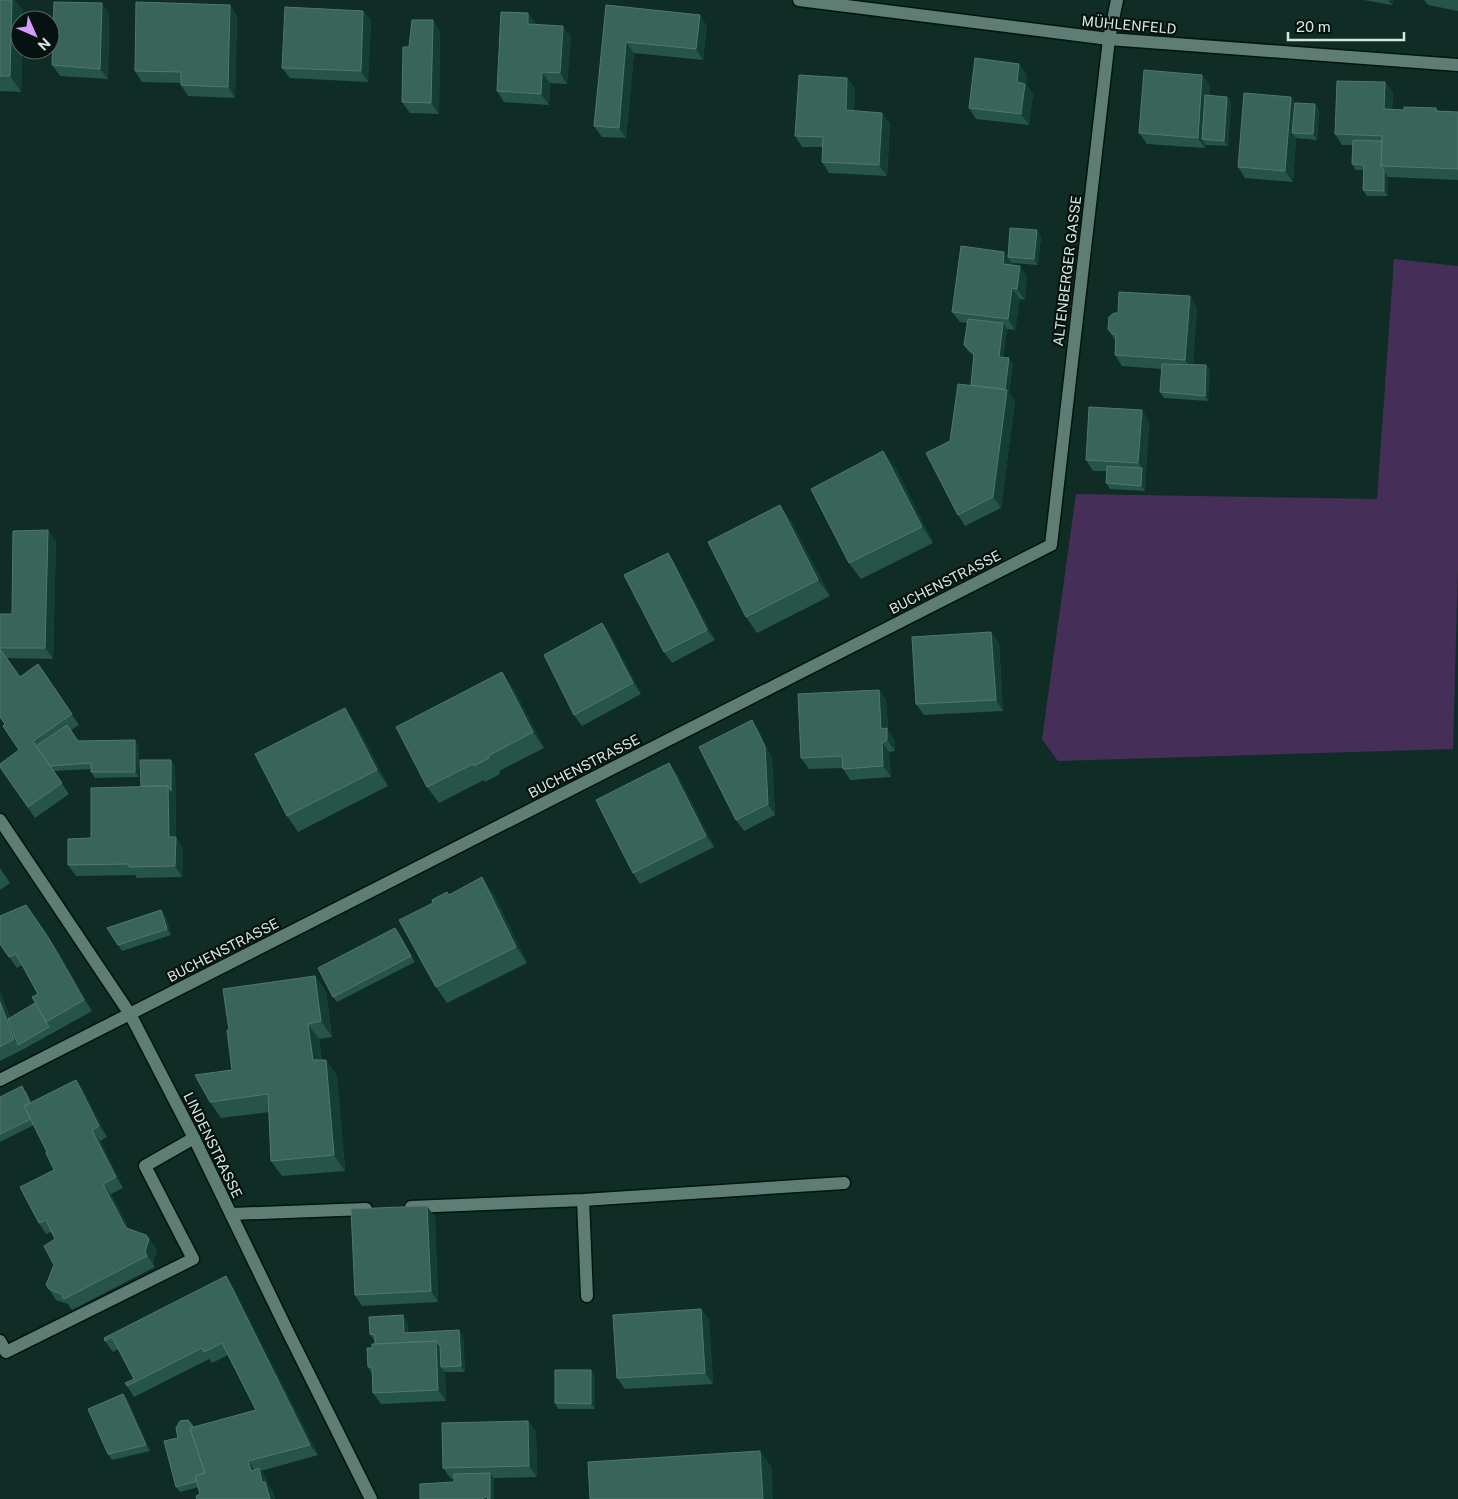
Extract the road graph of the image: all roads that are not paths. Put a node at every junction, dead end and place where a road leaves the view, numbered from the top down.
1 (799, 0) edge
2 (1117, 0) edge
3 (1109, 39) junction
4 (1458, 66) edge
5 (1051, 545) joint
6 (0, 820) edge
7 (130, 1014) junction
8 (0, 1080) edge
9 (194, 1138) junction
10 (844, 1183) dead end
11 (583, 1200) junction
12 (378, 1208) edge
13 (397, 1208) edge
14 (231, 1214) junction
15 (586, 1296) dead end
16 (0, 1341) edge
17 (371, 1499) edge

1 - 3 street, MÜHLENFELD
2 - 3 street, ALTENBERGER GASSE
3 - 4 street, MÜHLENFELD
3 - 5 street, ALTENBERGER GASSE
5 - 7 street, BUCHENSTRASSE
6 - 7 street, LINDENSTRASSE
7 - 8 street, BUCHENSTRASSE
7 - 9 street, LINDENSTRASSE
9 - 14 street, LINDENSTRASSE
9 - 16 street
10 - 11 street
11 - 13 street
11 - 15 street
12 - 14 street
14 - 17 street, LINDENSTRASSE

